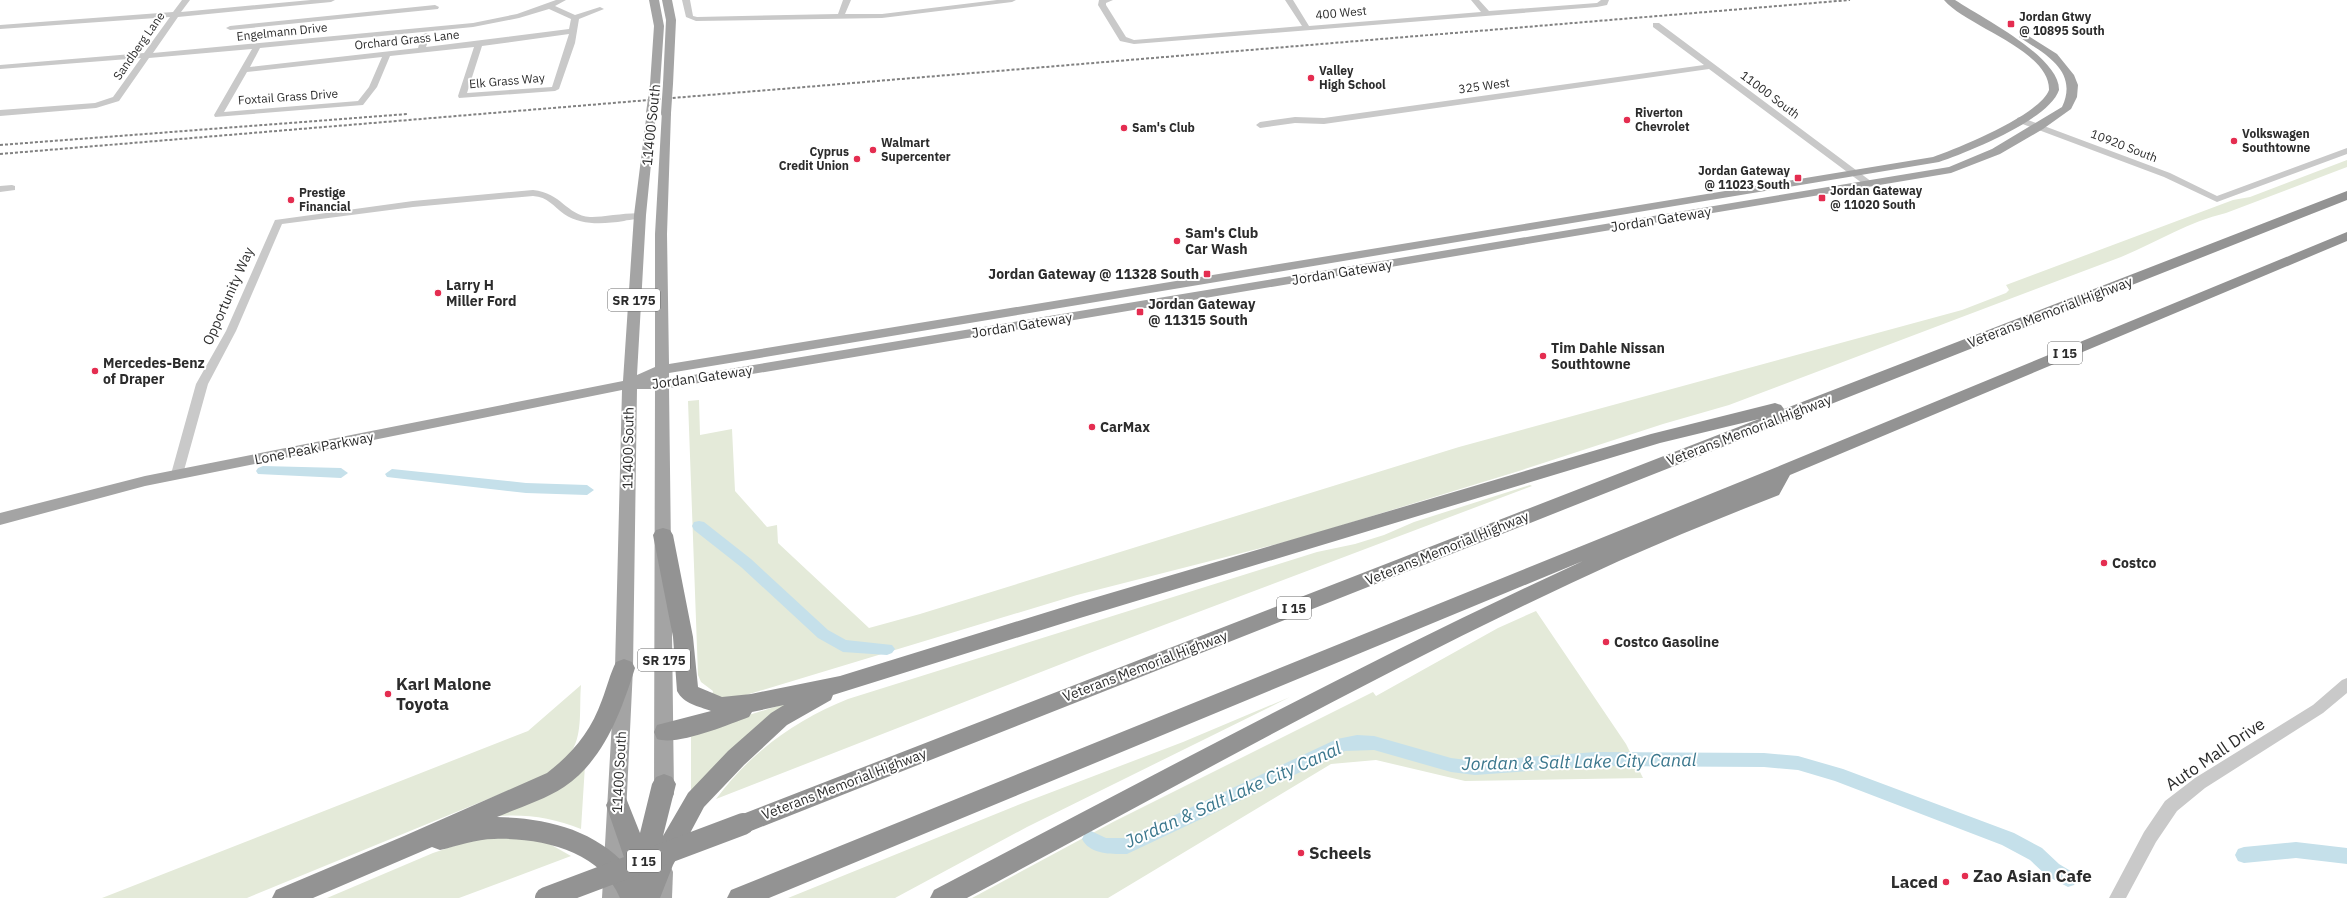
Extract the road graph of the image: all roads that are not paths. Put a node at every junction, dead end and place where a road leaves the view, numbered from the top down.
1 (186, 0) edge
2 (331, 0) edge
3 (562, 0) edge
4 (654, 0) edge
5 (686, 0) edge
6 (847, 0) edge
7 (1012, 0) edge
8 (1105, 0) edge
9 (1289, 0) edge
10 (1475, 0) edge
11 (1949, 0) edge
12 (1965, 0) edge
13 (666, 2) edge
14 (1605, 2) edge
15 (281, 5) junction
16 (549, 6) junction
17 (600, 9) dead end
18 (176, 14) junction
19 (1487, 14) junction
20 (841, 16) junction
21 (432, 18) edge
22 (575, 18) junction
23 (271, 24) junction
24 (1656, 25) dead end
25 (0, 27) edge
26 (230, 28) dead end
27 (1307, 28) junction
28 (573, 31) junction
29 (479, 44) junction
30 (257, 47) junction
31 (421, 50) junction
32 (387, 54) junction
33 (147, 56) junction
34 (1711, 66) junction
35 (0, 67) edge
36 (243, 70) junction
37 (0, 113) edge
38 (2020, 120) junction
39 (1260, 125) dead end
40 (2039, 127) junction
41 (2347, 151) edge
42 (1855, 174) junction
43 (1869, 184) junction
44 (12, 188) dead end
45 (0, 189) edge
46 (2347, 195) edge
47 (640, 215) junction
48 (2347, 236) edge
49 (1285, 267) junction
50 (1293, 280) junction
51 (661, 378) junction
52 (629, 384) junction
53 (1846, 392) junction
54 (1784, 471) junction
55 (176, 474) junction
56 (0, 519) edge
57 (663, 535) junction
58 (624, 668) junction
59 (840, 684) junction
60 (2347, 684) edge
61 (786, 696) junction
62 (664, 732) junction
63 (664, 784) junction
64 (618, 805) junction
65 (413, 844) junction
66 (663, 860) junction
67 (613, 866) junction
68 (641, 894) edge
69 (285, 898) edge
70 (546, 898) edge
71 (741, 898) edge
72 (943, 898) edge
73 (2116, 898) edge

1 - 18 street, Sandberg Lane
2 - 15 street
3 - 16 street, Engelmann Drive
4 - 47 main road, 11400 South / SR 175, bridge
5 - 20 street
6 - 20 street
7 - 20 street
8 - 27 street, 400 West
9 - 27 street
10 - 19 street
11 - 38 main road, Jordan Gateway
12 - 40 main road, Jordan Gateway
13 - 51 main road, 11400 South / SR 175, bridge
14 - 19 street, 400 West
15 - 18 street
15 - 23 street
16 - 21 street, Engelmann Drive
16 - 22 street
17 - 22 street
18 - 25 street
18 - 33 street, Sandberg Lane
19 - 27 street, 400 West
21 - 23 street
21 - 30 street, Engelmann Drive
21 - 31 street
22 - 28 street
23 - 26 street
24 - 34 street, 11000 South
28 - 29 street, Orchard Grass Lane
28 - 29 street, Elk Grass Way
29 - 31 street, Orchard Grass Lane
30 - 33 street, Engelmann Drive
30 - 36 street
31 - 32 street, Orchard Grass Lane
32 - 36 street, Orchard Grass Lane
32 - 36 street, Foxtail Grass Drive
33 - 35 street, Engelmann Drive
33 - 37 street, Sandberg Lane
34 - 39 street, 325 West
34 - 42 street, 11000 South
38 - 40 street, 10920 South
38 - 42 main road, Jordan Gateway
40 - 41 street, 10920 South
40 - 43 main road, Jordan Gateway
42 - 43 street, 11000 South
42 - 49 main road, Jordan Gateway
43 - 50 main road, Jordan Gateway
44 - 45 street
46 - 53 highway, Veterans Memorial Highway / I 15
47 - 52 main road, 11400 South / SR 175
47 - 55 street, Opportunity Way
48 - 54 highway, I 15
49 - 50 main road
49 - 51 main road, Jordan Gateway
50 - 51 main road, Jordan Gateway
51 - 52 main road, Jordan Gateway
51 - 57 main road, 11400 South / SR 175
52 - 55 main road, Lone Peak Parkway
52 - 58 main road, 11400 South / SR 175
53 - 59 highway
53 - 70 highway, Veterans Memorial Highway / I 15, bridge
54 - 71 highway, I 15
54 - 72 highway
55 - 56 main road, Lone Peak Parkway
57 - 61 highway
57 - 62 main road, 11400 South / SR 175
58 - 64 main road, 11400 South / SR 175
58 - 65 highway
59 - 61 highway
59 - 66 highway
60 - 73 street, Auto Mall Drive
61 - 62 highway
62 - 63 main road, 11400 South / SR 175
63 - 66 main road, 11400 South / SR 175
63 - 68 highway
64 - 67 main road, 11400 South / SR 175
64 - 68 highway
65 - 67 highway
65 - 69 highway
66 - 68 highway
67 - 68 highway

